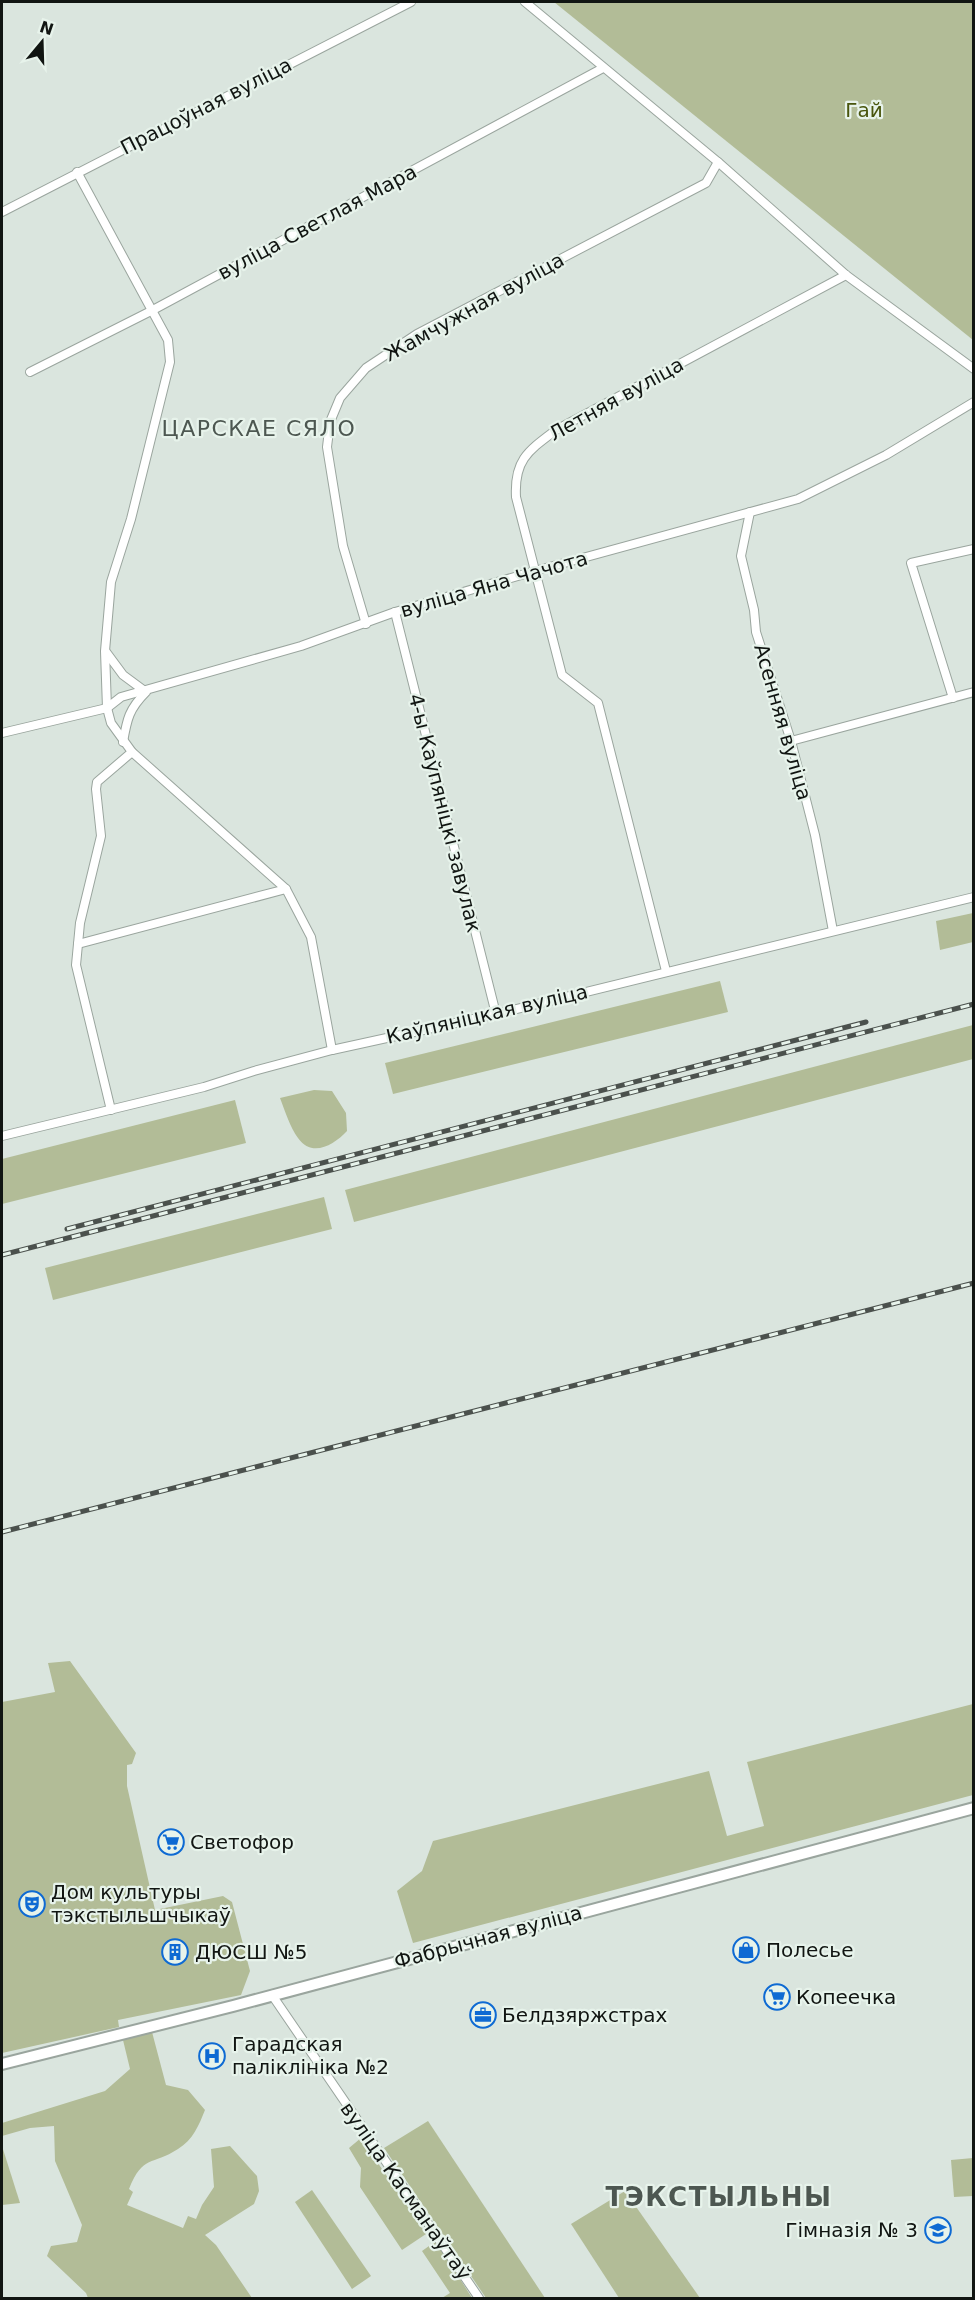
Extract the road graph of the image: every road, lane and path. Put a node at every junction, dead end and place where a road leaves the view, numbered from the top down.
1 (411, 2) edge
2 (525, 2) edge
3 (603, 68) junction
4 (718, 162) junction
5 (77, 172) junction
6 (2, 212) edge
7 (846, 275) junction
8 (151, 311) junction
9 (974, 369) edge
10 (30, 372) dead end
11 (974, 402) edge
12 (750, 512) junction
13 (974, 549) edge
14 (535, 571) junction
15 (395, 612) junction
16 (366, 624) junction
17 (105, 651) junction
18 (146, 692) junction
19 (974, 692) edge
20 (953, 698) junction
21 (107, 708) junction
22 (2, 733) edge
23 (791, 741) junction
24 (123, 742) junction
25 (132, 752) junction
26 (286, 889) junction
27 (974, 897) edge
28 (832, 931) junction
29 (78, 944) junction
30 (666, 971) junction
31 (496, 1014) junction
32 (332, 1050) junction
33 (111, 1110) junction
34 (2, 1136) edge
35 (974, 1808) edge
36 (272, 1995) junction
37 (2, 2064) edge
38 (479, 2298) edge

1 - 5 street, Працоўная вуліца
2 - 3 street
3 - 4 street
3 - 8 street, вуліца Светлая Мара
4 - 7 street
4 - 16 street, Жамчужная вуліца
5 - 6 street, Працоўная вуліца
5 - 8 street
7 - 9 street
7 - 14 street, Летняя вуліца
8 - 10 street, вуліца Светлая Мара
8 - 17 street
11 - 12 street, вуліца Яна Чачота
12 - 14 street, вуліца Яна Чачота
12 - 23 street, Асенняя вуліца
13 - 20 street
14 - 15 street, вуліца Яна Чачота
14 - 30 street, Летняя вуліца
15 - 16 street, вуліца Яна Чачота
15 - 31 street, 4-ы Каўпяніцкі завулак
16 - 18 street, вуліца Яна Чачота
17 - 18 street
17 - 21 street
18 - 21 street, вуліца Яна Чачота
18 - 24 street
19 - 20 street
20 - 23 street
21 - 22 street, вуліца Яна Чачота
21 - 24 street
23 - 28 street, Асенняя вуліца
24 - 25 street
25 - 26 street
25 - 29 street
26 - 29 street
26 - 32 street
27 - 28 street, Каўпяніцкая вуліца
28 - 30 street, Каўпяніцкая вуліца
29 - 33 street
30 - 31 street, Каўпяніцкая вуліца
31 - 32 street, Каўпяніцкая вуліца
32 - 33 street, Каўпяніцкая вуліца
33 - 34 street, Каўпяніцкая вуліца
35 - 36 main road, Фабрычная вуліца
36 - 37 main road, Фабрычная вуліца
36 - 38 street, вуліца Касманаўтаў

